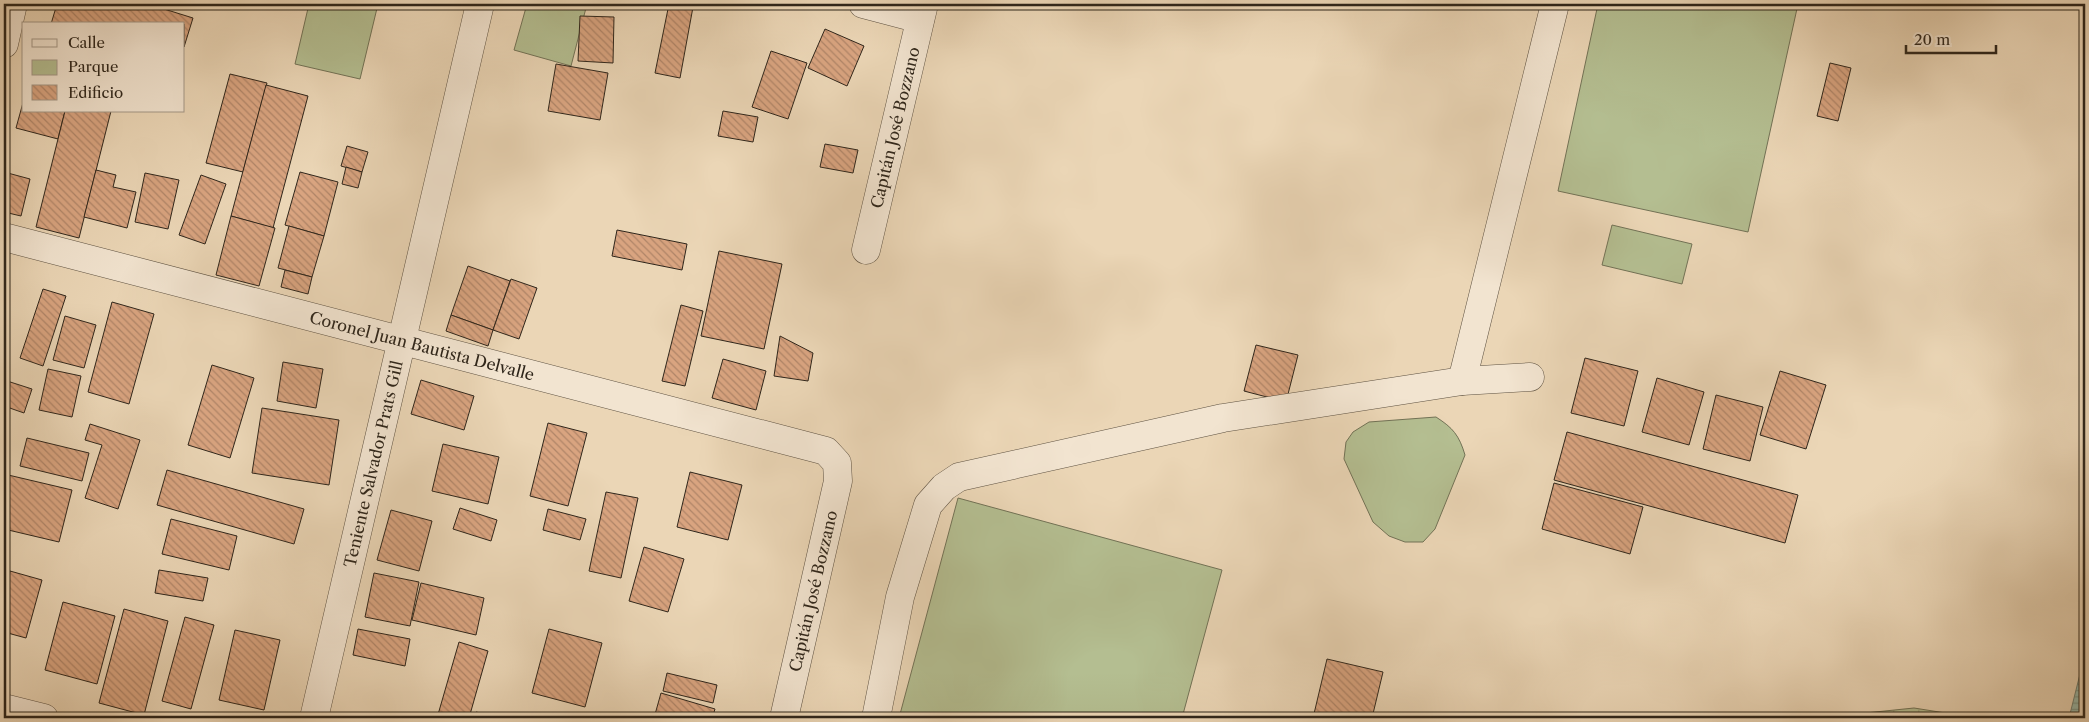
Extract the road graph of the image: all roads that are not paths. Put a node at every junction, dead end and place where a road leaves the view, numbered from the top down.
1 (13, 4) edge
2 (480, 4) edge
3 (863, 4) edge
4 (1555, 4) edge
5 (922, 11) edge
6 (4, 44) edge
7 (4, 237) edge
8 (866, 250) dead end
9 (402, 341) junction
10 (1530, 377) dead end
11 (1462, 381) junction
12 (838, 463) joint
13 (4, 708) edge
14 (44, 718) edge
15 (314, 718) edge
16 (784, 718) edge
17 (876, 718) edge

1 - 6 street
2 - 9 street, Teniente Salvador Prats Gill
3 - 5 street
4 - 11 street
5 - 8 street, Capitán José Bozzano
7 - 9 street, Coronel Juan Bautista Delvalle
9 - 12 street, Coronel Juan Bautista Delvalle
9 - 15 street, Teniente Salvador Prats Gill
10 - 11 street
11 - 17 street
12 - 16 street, Capitán José Bozzano
13 - 14 street

